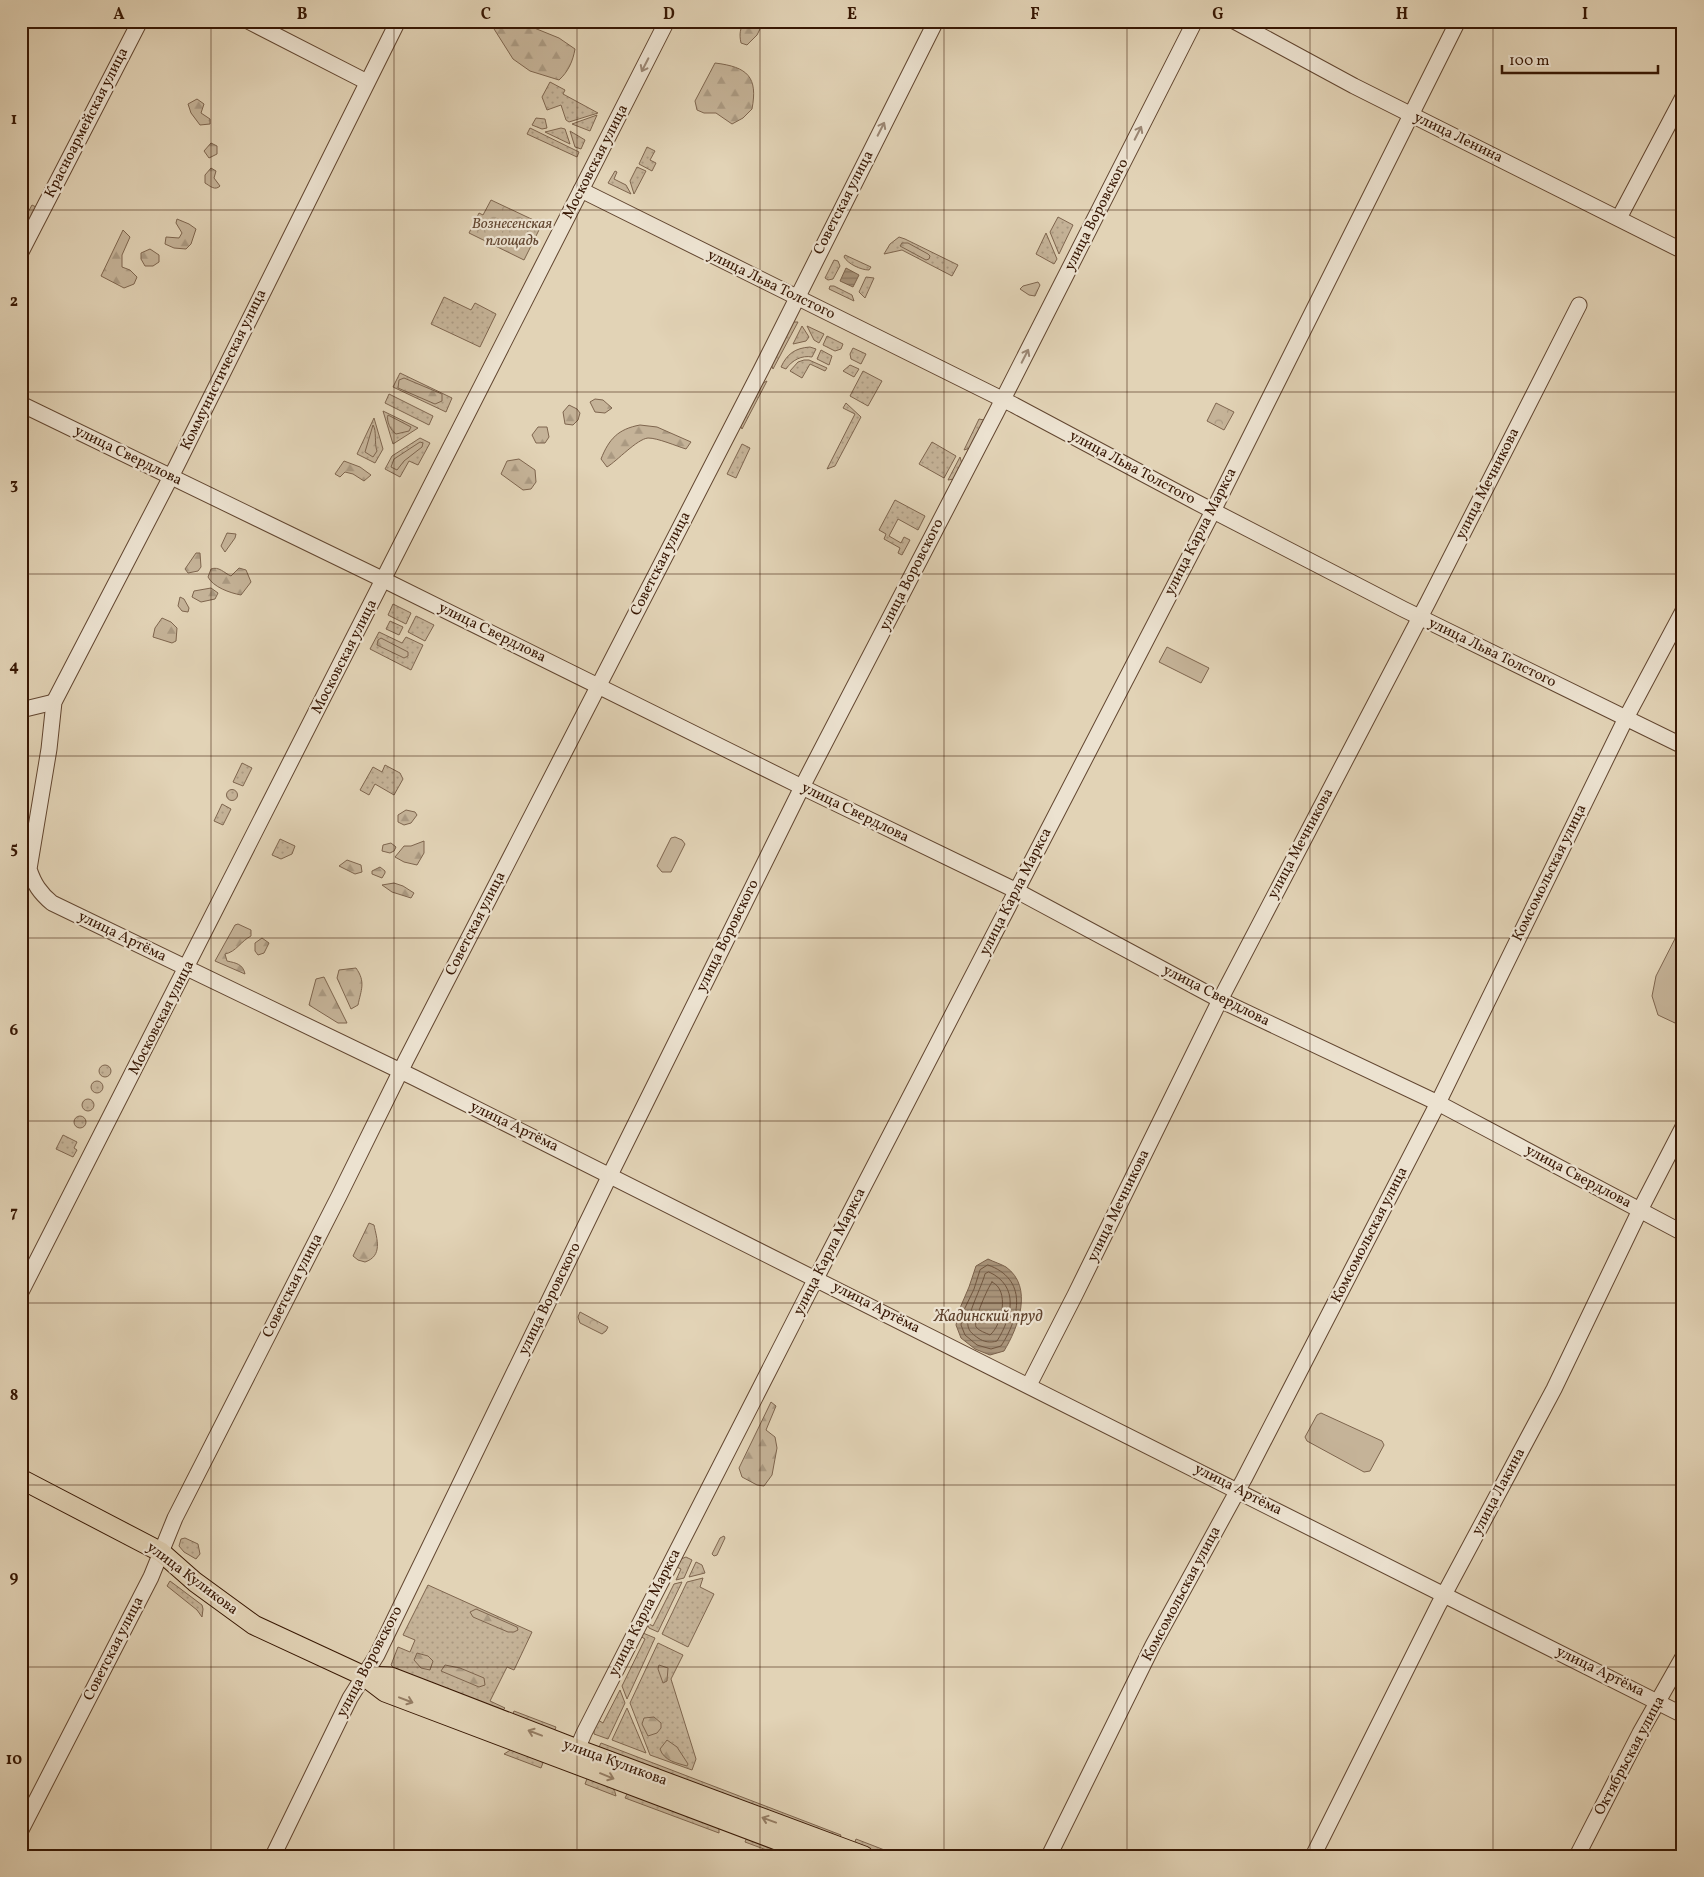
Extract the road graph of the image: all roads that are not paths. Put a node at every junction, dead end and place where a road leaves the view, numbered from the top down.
1 (140, 21) edge
2 (248, 21) edge
3 (398, 21) edge
4 (667, 21) edge
5 (936, 21) edge
6 (1195, 21) edge
7 (1234, 21) edge
8 (1458, 21) edge
9 (367, 82) junction
10 (1683, 97) edge
11 (1411, 115) junction
12 (581, 190) junction
13 (1619, 218) junction
14 (1683, 251) edge
15 (21, 252) edge
16 (796, 298) junction
17 (1579, 305) dead end
18 (1003, 399) junction
19 (21, 404) edge
20 (171, 477) junction
21 (1213, 511) junction
22 (384, 580) junction
23 (1683, 611) edge
24 (1419, 617) junction
25 (599, 686) junction
26 (54, 702) junction
27 (21, 710) edge
28 (1626, 718) junction
29 (1683, 746) edge
30 (802, 787) junction
31 (1017, 891) junction
32 (40, 893) joint
33 (187, 968) junction
34 (1220, 1000) junction
35 (400, 1072) junction
36 (1438, 1103) junction
37 (1683, 1127) edge
38 (610, 1175) junction
39 (1640, 1210) junction
40 (1683, 1232) edge
41 (816, 1278) junction
42 (21, 1292) edge
43 (1029, 1385) junction
44 (21, 1479) edge
45 (1238, 1490) junction
46 (161, 1552) junction
47 (1444, 1595) junction
48 (1683, 1657) edge
49 (364, 1676) junction
50 (1658, 1702) junction
51 (1683, 1715) edge
52 (574, 1756) junction
53 (21, 1830) edge
54 (792, 1844) edge
55 (273, 1856) edge
56 (820, 1856) edge
57 (864, 1856) edge
58 (1049, 1856) edge
59 (1312, 1856) edge
60 (1577, 1856) edge

1 - 15 street, Красноармейская улица
2 - 9 street
3 - 9 street, Коммунистическая улица
4 -> 12 street, Московская улица
16 -> 5 street, Советская улица
18 -> 6 street, улица Воровского
7 - 11 street, улица Ленина
8 - 11 street, улица Карла Маркса
9 - 20 street, Коммунистическая улица
10 - 13 street
11 - 13 street, улица Ленина
11 - 21 street, улица Карла Маркса
12 - 16 street, улица Льва Толстого
12 - 22 street, Московская улица
13 - 14 street, улица Ленина
16 - 18 street, улица Льва Толстого
16 - 25 street, Советская улица
17 - 24 street, улица Мечникова
18 - 21 street, улица Льва Толстого
18 - 30 street, улица Воровского
19 - 20 street, улица Свердлова
20 - 22 street, улица Свердлова
20 - 26 street, Коммунистическая улица
21 - 24 street, улица Льва Толстого
21 - 31 street, улица Карла Маркса
22 - 25 street, улица Свердлова
22 - 33 street, Московская улица
23 - 28 street, Комсомольская улица
24 - 28 street, улица Льва Толстого
24 - 34 street, улица Мечникова
25 - 30 street, улица Свердлова
25 - 35 street, Советская улица
26 - 27 street
26 - 32 street, Коммунистическая улица
28 - 29 street, улица Льва Толстого
28 - 36 street, Комсомольская улица
30 - 31 street, улица Свердлова
30 - 38 street, улица Воровского
31 - 34 street, улица Свердлова
31 - 41 street, улица Карла Маркса
32 - 33 street, улица Артёма
33 - 35 street, улица Артёма
33 - 42 street, Московская улица
34 - 36 street, улица Свердлова
34 - 43 street, улица Мечникова
35 - 38 street, улица Артёма
35 - 46 street, Советская улица
36 - 39 street, улица Свердлова
36 - 45 street, Комсомольская улица
37 - 39 street, улица Лакина
38 - 41 street, улица Артёма
38 - 49 street, улица Воровского
39 - 40 street, улица Свердлова
39 - 47 street, улица Лакина
41 - 43 street, улица Артёма
41 - 52 street, улица Карла Маркса
43 - 45 street, улица Артёма
44 - 46 main road, улица Куликова
45 - 47 street, улица Артёма
45 - 58 street, Комсомольская улица
46 - 49 main road, улица Куликова
46 - 53 street, Советская улица
47 - 50 street, улица Артёма
47 - 59 street, улица Лакина
48 - 50 street, Октябрьская улица
49 - 52 main road, улица Куликова
49 - 55 street, улица Воровского
50 - 51 street, улица Артёма
50 - 60 street, Октябрьская улица
52 - 54 main road, улица Куликова
54 - 56 main road, улица Куликова
54 - 57 main road, улица Куликова

